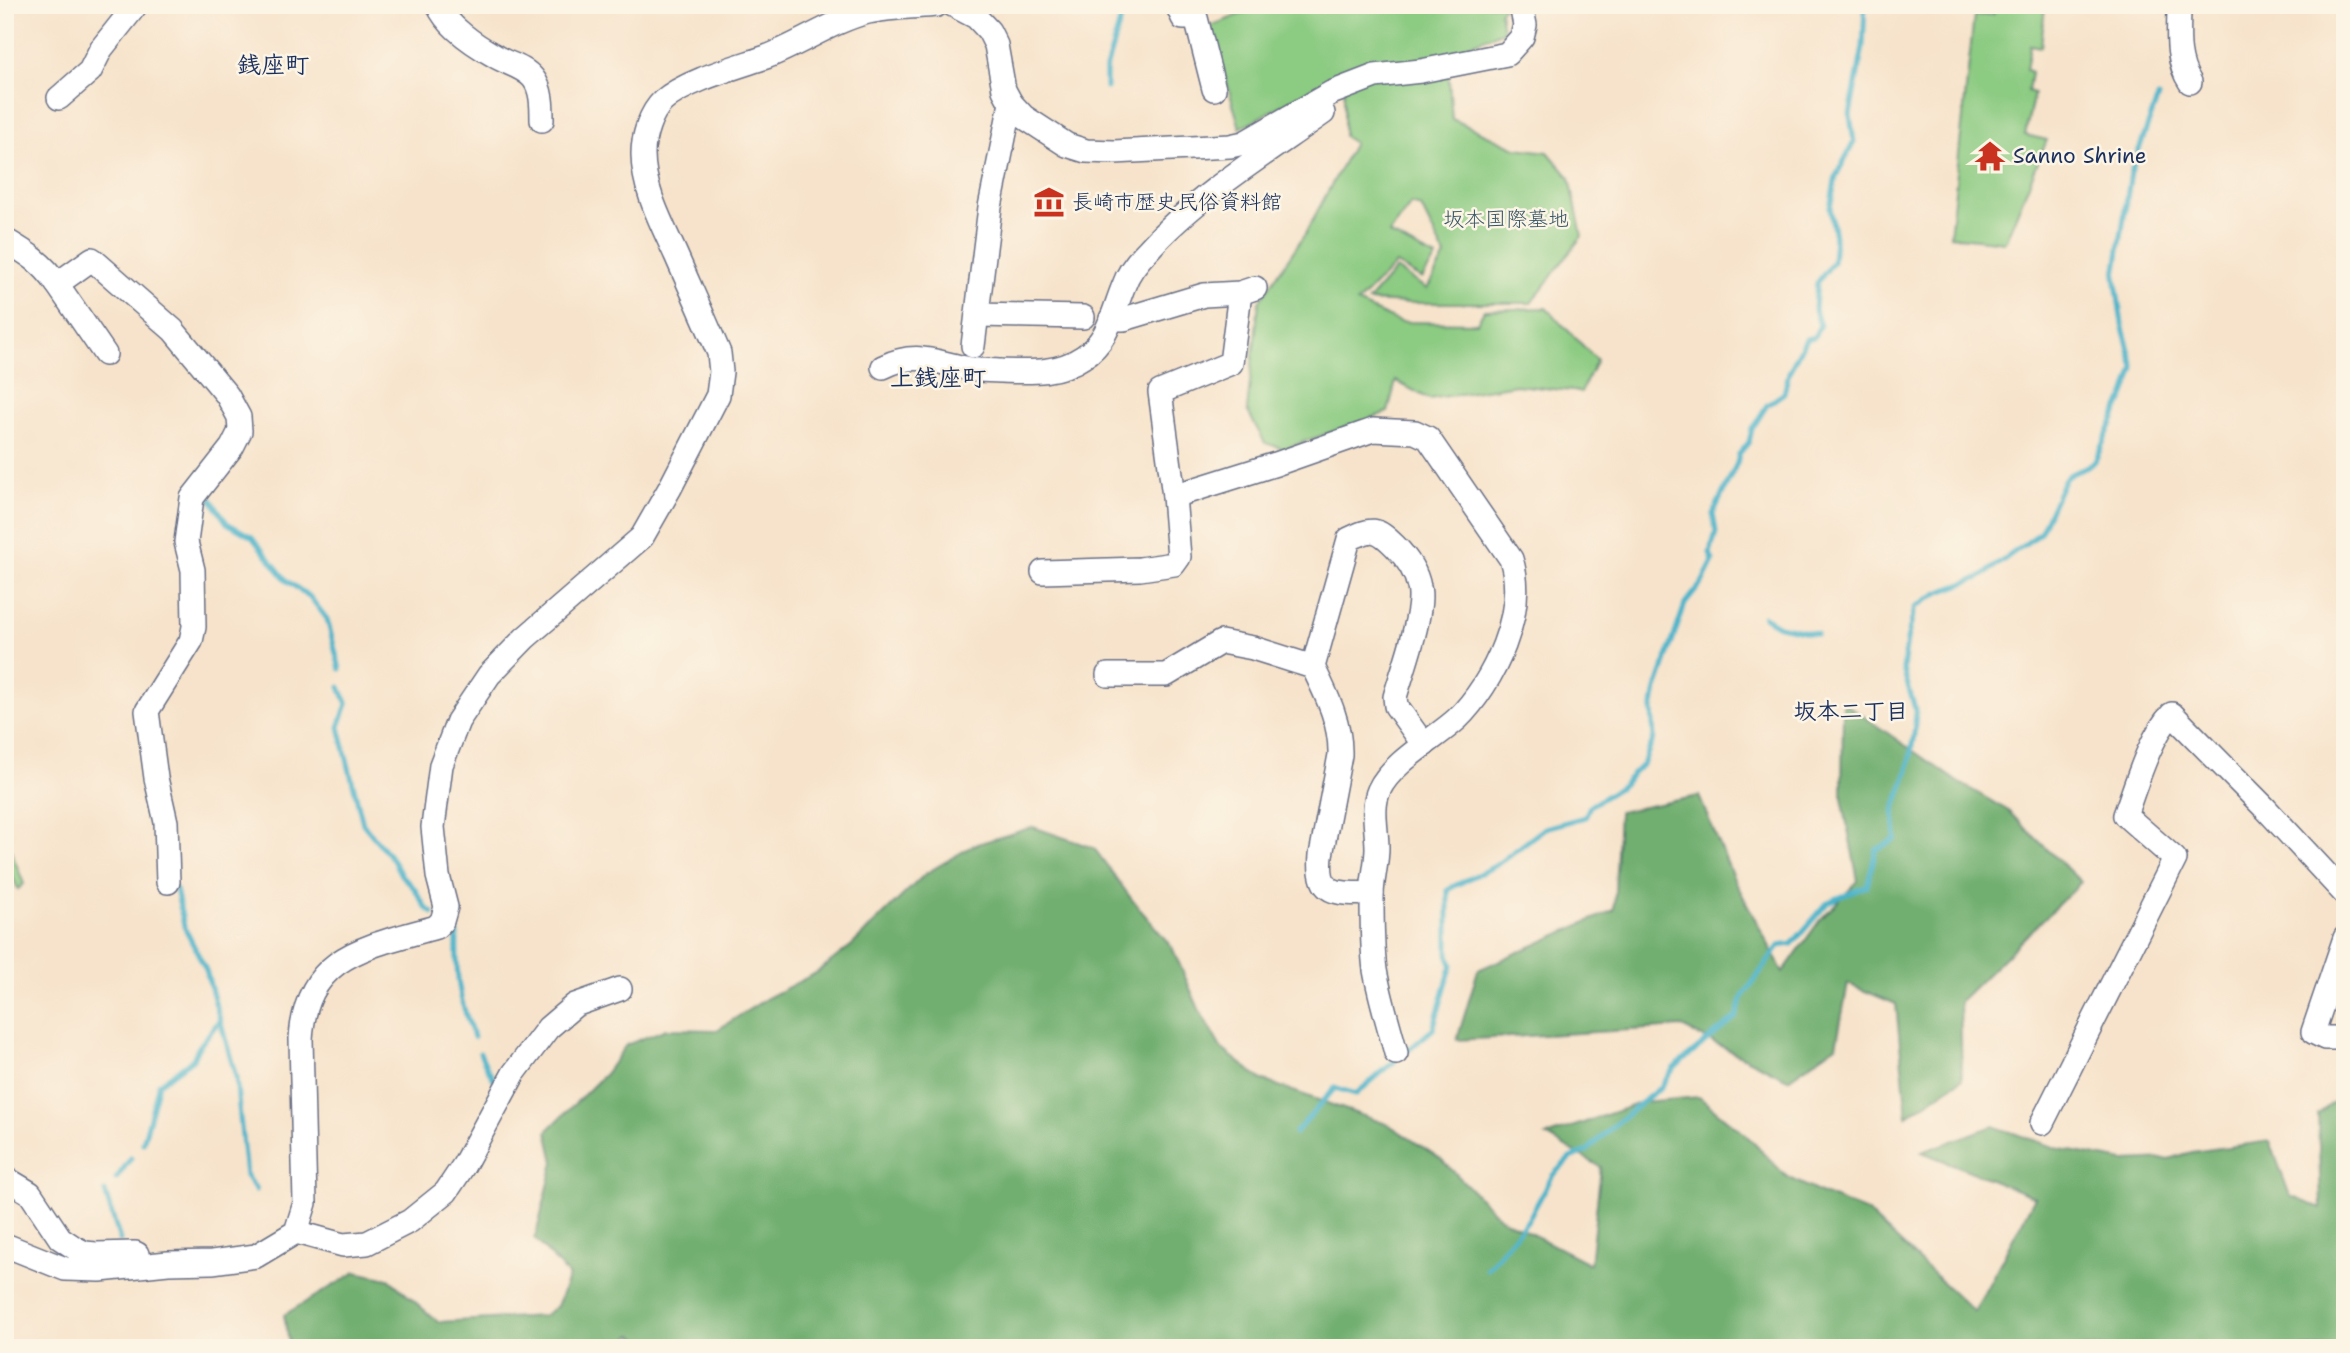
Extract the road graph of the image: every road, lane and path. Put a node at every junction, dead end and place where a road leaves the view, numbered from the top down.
1 (136, 5) edge
2 (438, 5) edge
3 (937, 5) edge
4 (953, 5) edge
5 (1177, 5) edge
6 (1521, 5) edge
7 (2179, 5) edge
8 (2190, 82) dead end
9 (1214, 89) dead end
10 (1331, 93) junction
11 (59, 98) dead end
12 (1011, 103) junction
13 (542, 120) dead end
14 (5, 240) edge
15 (57, 284) junction
16 (977, 314) junction
17 (1083, 317) dead end
18 (1111, 319) junction
19 (973, 346) dead end
20 (105, 354) dead end
21 (883, 367) dead end
22 (1174, 496) junction
23 (1043, 572) dead end
24 (1313, 667) junction
25 (1108, 675) dead end
26 (1424, 745) junction
27 (168, 882) dead end
28 (1372, 894) junction
29 (2345, 894) edge
30 (2345, 939) edge
31 (620, 989) dead end
32 (2345, 1038) edge
33 (1396, 1053) dead end
34 (2042, 1123) dead end
35 (5, 1178) edge
36 (296, 1232) junction
37 (5, 1245) edge
38 (144, 1266) junction

1 - 11 street
2 - 13 street
3 - 36 street
4 - 12 street
5 - 9 street
6 - 10 street
7 - 8 street
10 - 12 street
10 - 18 street
12 - 16 street
14 - 15 street
15 - 20 street
15 - 27 street
16 - 17 street
16 - 19 street
18 - 21 street
18 - 22 street
22 - 23 street
22 - 26 street
24 - 25 street
24 - 26 street
24 - 28 street
26 - 28 street
28 - 33 street
29 - 34 street
30 - 32 street
31 - 36 street
35 - 38 street
36 - 38 street
37 - 38 street

